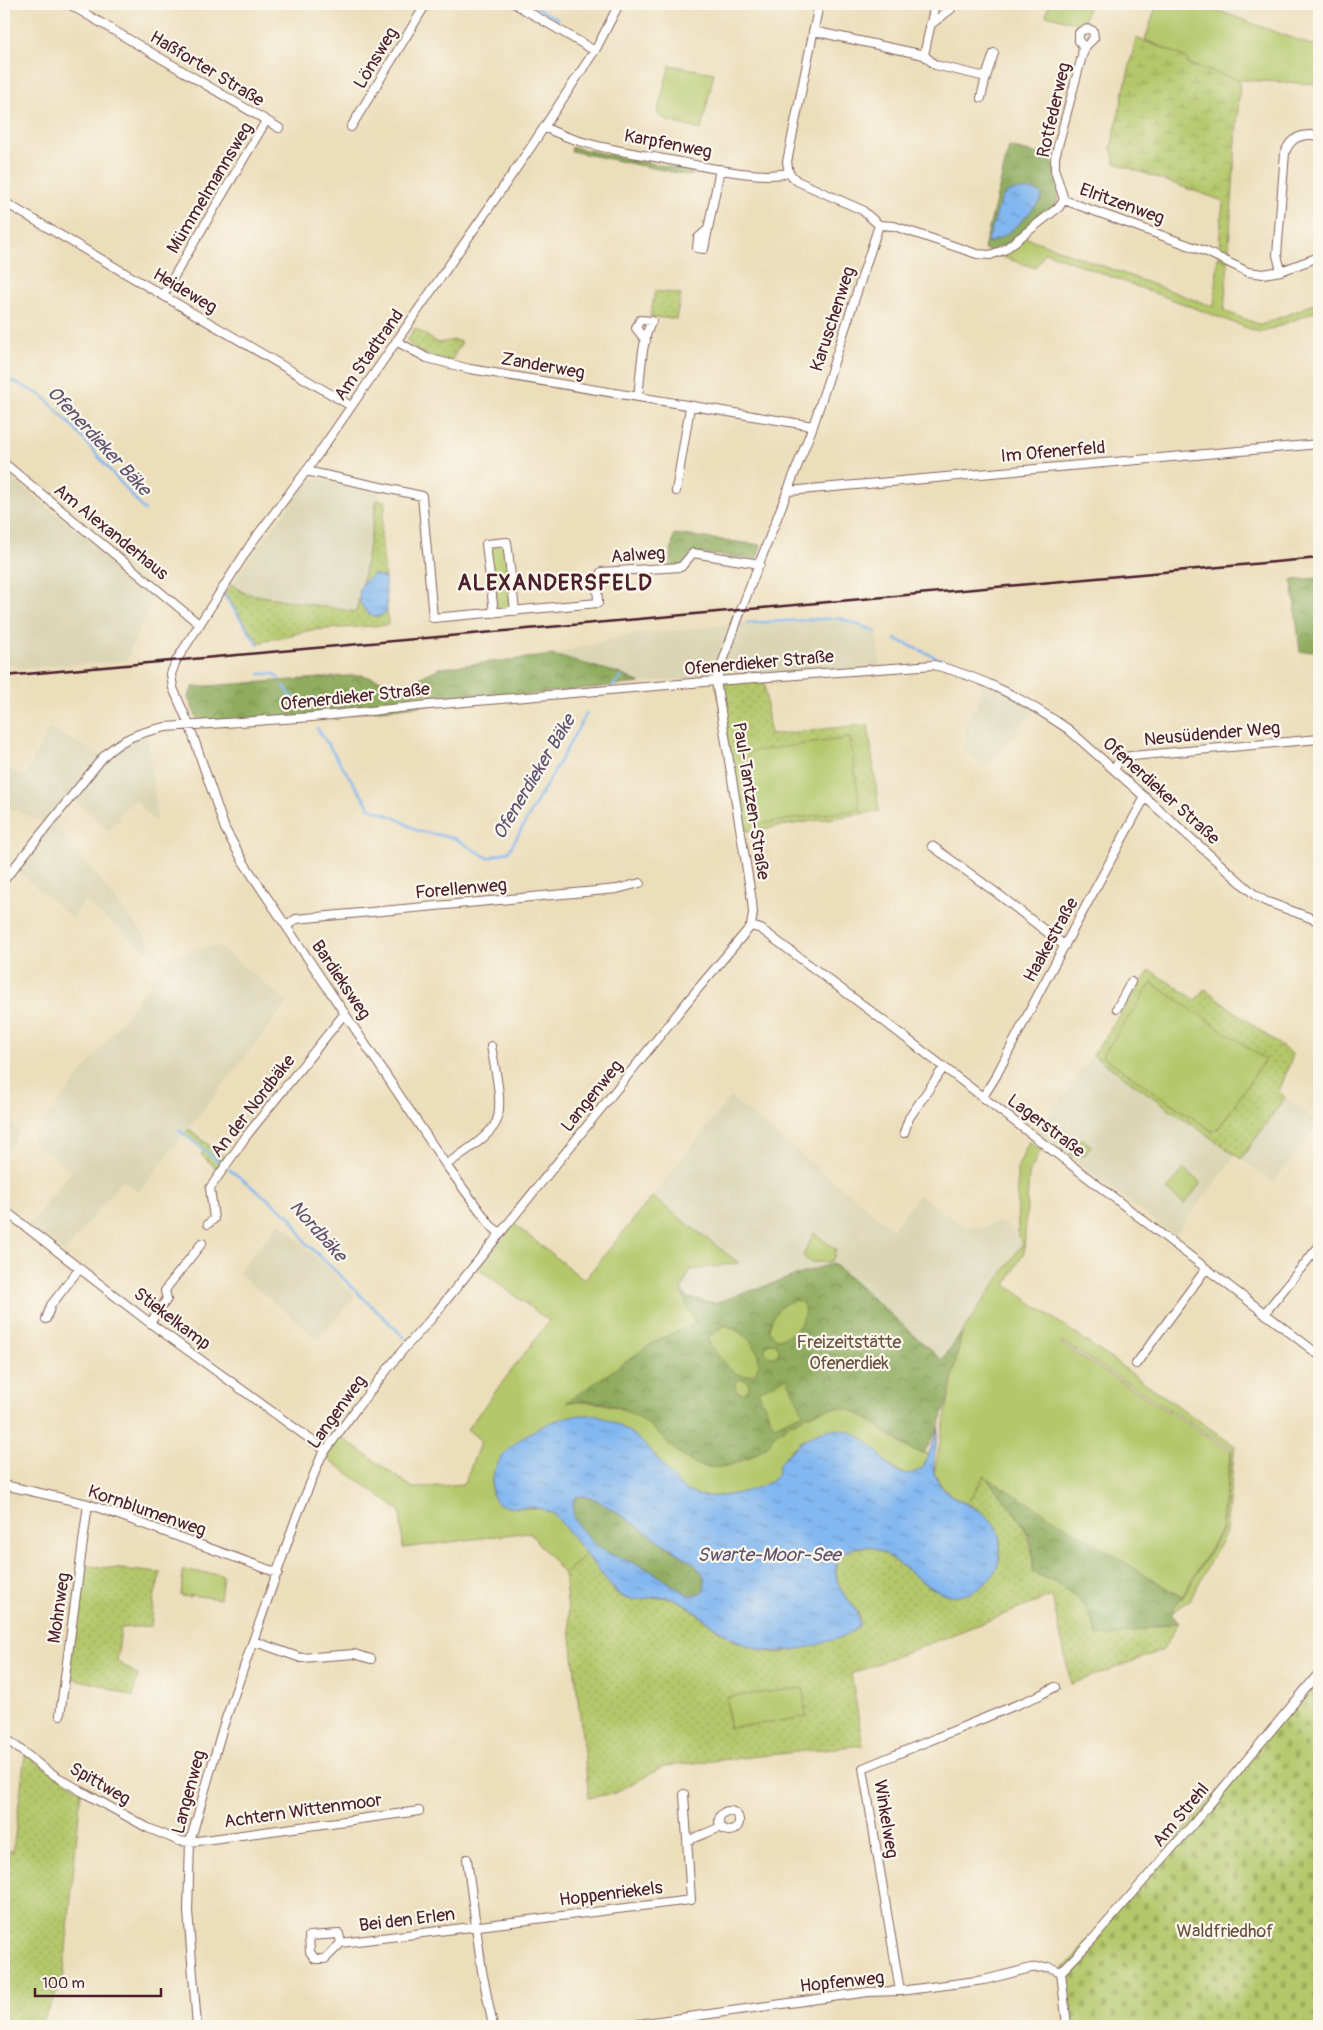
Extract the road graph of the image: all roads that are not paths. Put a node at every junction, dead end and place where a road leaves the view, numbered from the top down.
1 (69, 4) edge
2 (426, 4) edge
3 (515, 4) edge
4 (619, 4) edge
5 (819, 4) edge
6 (935, 4) edge
7 (953, 4) edge
8 (930, 25) junction
9 (813, 31) junction
10 (595, 51) junction
11 (994, 53) dead end
12 (924, 55) junction
13 (1082, 56) dead end
14 (986, 77) junction
15 (981, 98) dead end
16 (266, 121) junction
17 (351, 127) dead end
18 (544, 127) junction
19 (279, 128) dead end
20 (1319, 136) edge
21 (720, 169) junction
22 (789, 173) junction
23 (1064, 200) junction
24 (4, 202) edge
25 (879, 225) junction
26 (707, 230) dead end
27 (1319, 257) edge
28 (1281, 271) junction
29 (163, 295) junction
30 (396, 341) junction
31 (646, 341) dead end
32 (638, 397) junction
33 (351, 406) junction
34 (690, 407) junction
35 (813, 426) junction
36 (1319, 444) edge
37 (4, 463) edge
38 (306, 471) junction
39 (788, 490) junction
40 (676, 491) dead end
41 (760, 564) junction
42 (515, 610) junction
43 (494, 613) junction
44 (198, 624) junction
45 (716, 681) junction
46 (190, 727) junction
47 (1319, 739) edge
48 (1114, 770) junction
49 (1145, 797) junction
50 (932, 846) dead end
51 (4, 880) edge
52 (640, 883) dead end
53 (1319, 921) edge
54 (287, 926) junction
55 (751, 926) junction
56 (1064, 946) junction
57 (1131, 982) dead end
58 (1117, 1008) dead end
59 (345, 1013) junction
60 (491, 1046) dead end
61 (944, 1067) junction
62 (983, 1098) junction
63 (904, 1133) dead end
64 (446, 1164) junction
65 (4, 1210) edge
66 (208, 1224) dead end
67 (500, 1233) junction
68 (202, 1243) dead end
69 (1319, 1246) edge
70 (80, 1268) junction
71 (1206, 1269) junction
72 (1264, 1314) junction
73 (46, 1319) dead end
74 (150, 1323) junction
75 (1319, 1355) edge
76 (1136, 1364) dead end
77 (325, 1450) junction
78 (4, 1485) edge
79 (88, 1504) junction
80 (278, 1573) junction
81 (253, 1641) junction
82 (371, 1660) dead end
83 (1319, 1673) edge
84 (1055, 1687) dead end
85 (60, 1715) dead end
86 (4, 1736) edge
87 (684, 1794) dead end
88 (419, 1811) dead end
89 (721, 1827) dead end
90 (687, 1841) junction
91 (190, 1842) junction
92 (467, 1860) dead end
93 (476, 1926) junction
94 (341, 1943) junction
95 (1061, 1972) junction
96 (900, 1991) junction
97 (197, 2026) edge
98 (493, 2026) edge
99 (624, 2026) edge
100 (1067, 2026) edge

1 - 16 street, Haßforter Straße
2 - 17 street, Lönsweg
3 - 10 street
4 - 10 street, Am Stadtrand
5 - 9 street
6 - 8 street
7 - 8 street
8 - 12 street
9 - 12 street
9 - 22 street
10 - 18 street, Am Stadtrand
11 - 14 street
12 - 14 street
13 - 23 street, Rotfederweg
14 - 15 street
16 - 19 street, Haßforter Straße
16 - 29 street, Mümmelmannsweg
18 - 21 street, Karpfenweg
18 - 30 street, Am Stadtrand
20 - 28 street
21 - 22 street, Karpfenweg
21 - 26 street
22 - 25 street
23 - 25 street, Elritzenweg
23 - 28 street, Elritzenweg
24 - 29 street, Heideweg
25 - 35 street, Karuschenweg
27 - 28 street, Elritzenweg
29 - 33 street, Heideweg
30 - 32 street, Zanderweg
30 - 33 street, Am Stadtrand
31 - 32 street
32 - 34 street, Zanderweg
33 - 38 street, Am Stadtrand
34 - 35 street, Zanderweg
34 - 40 street
35 - 39 street, Karuschenweg
36 - 39 street, Im Ofenerfeld
37 - 44 street, Am Alexanderhaus
38 - 43 street
38 - 44 street, Am Stadtrand
39 - 41 street, Karuschenweg
41 - 42 street, Aalweg
41 - 45 street, Karuschenweg
42 - 43 street
42 - 43 street
44 - 46 street, Am Stadtrand
45 - 46 street, Ofenerdieker Straße
45 - 48 street, Ofenerdieker Straße
45 - 55 street, Paul-Tantzen-Straße
46 - 51 street, Ofenerdieker Straße
46 - 54 street, Bardieksweg
47 - 48 street, Neusüdender Weg
48 - 49 street, Ofenerdieker Straße
49 - 53 street, Ofenerdieker Straße
49 - 56 street, Haakestraße
50 - 56 street
52 - 54 street, Forellenweg
54 - 59 street, Bardieksweg
55 - 61 street, Lagerstraße
55 - 67 street, Langenweg
56 - 62 street, Haakestraße
57 - 58 street
59 - 64 street, Bardieksweg
59 - 66 street, An der Nordbäke
60 - 64 street
61 - 62 street, Lagerstraße
61 - 63 street
62 - 71 street, Lagerstraße
64 - 67 street, Bardieksweg
65 - 70 street, Stiekelkamp
67 - 77 street, Langenweg
68 - 74 street
69 - 72 street
70 - 73 street
70 - 74 street, Stiekelkamp
71 - 72 street, Lagerstraße
71 - 76 street
72 - 75 street, Lagerstraße
74 - 77 street, Stiekelkamp
77 - 80 street, Langenweg
78 - 79 street, Kornblumenweg
79 - 80 street, Kornblumenweg
79 - 85 street, Mohnweg
80 - 81 street, Langenweg
81 - 82 street
81 - 91 street, Langenweg
83 - 95 street, Am Strehl
84 - 96 street, Winkelweg
86 - 91 street, Spittweg
87 - 90 street, Hoppenriekels
88 - 91 street, Achtern Wittenmoor
89 - 90 street
90 - 93 street, Hoppenriekels
91 - 97 street, Langenweg
92 - 93 street
93 - 94 street, Bei den Erlen
93 - 98 street
94 - 94 street, Bei den Erlen
95 - 96 street, Hopfenweg
95 - 100 street
96 - 99 street, Hopfenweg

